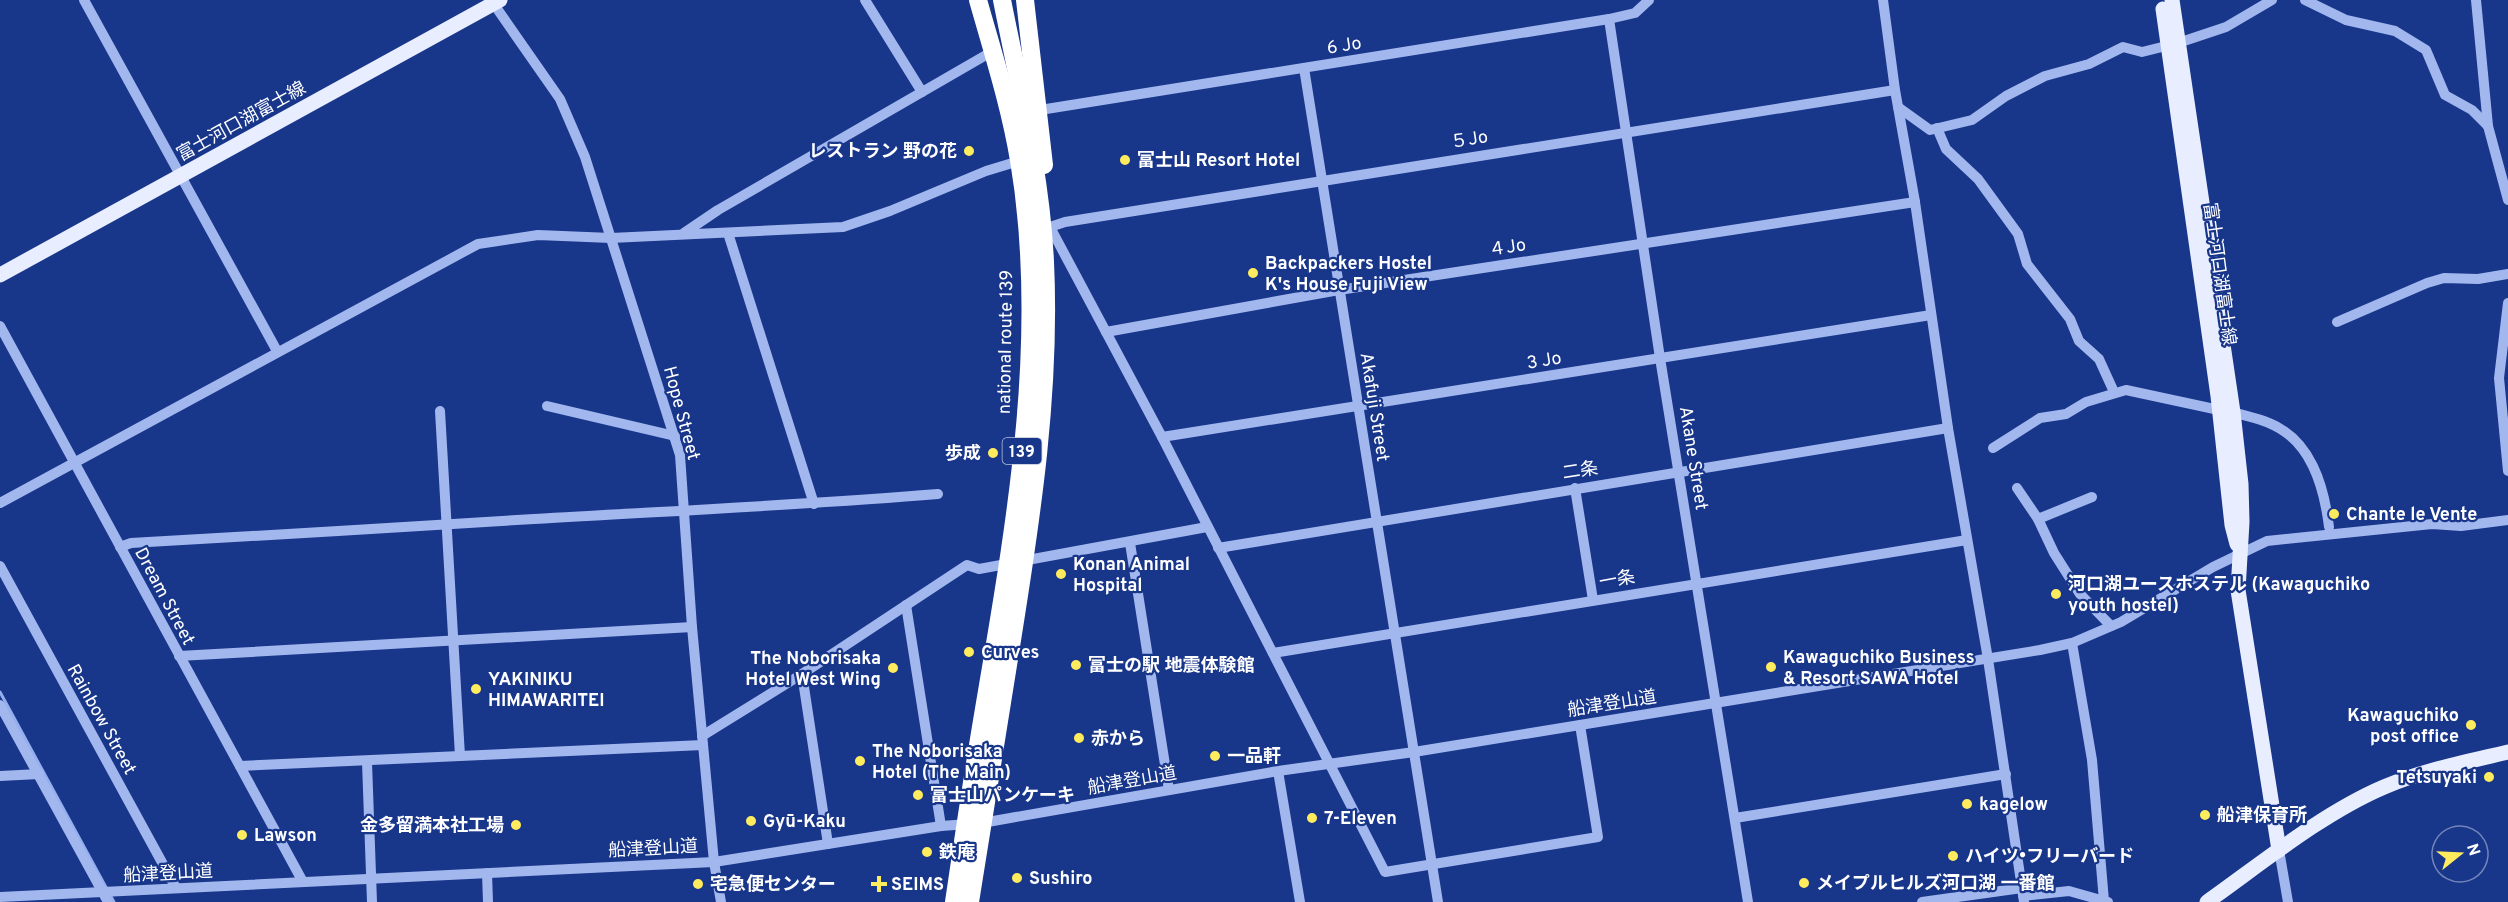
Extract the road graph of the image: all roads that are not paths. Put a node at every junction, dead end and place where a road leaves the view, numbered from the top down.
1 (84, 0) edge
2 (865, 0) edge
3 (978, 0) edge
4 (1002, 0) edge
5 (1649, 0) edge
6 (1883, 0) edge
7 (2162, 0) edge
8 (2172, 0) edge
9 (2272, 0) edge
10 (2305, 0) edge
11 (2476, 0) edge
12 (495, 1) edge
13 (1026, 1) edge
14 (1608, 20) junction
15 (2173, 44) junction
16 (993, 51) junction
17 (1304, 68) junction
18 (1895, 90) junction
19 (922, 92) junction
20 (1898, 107) junction
21 (1040, 110) junction
22 (2488, 126) junction
23 (1937, 128) junction
24 (1627, 131) junction
25 (1019, 161) junction
26 (180, 176) junction
27 (1322, 179) junction
28 (2508, 200) edge
29 (1915, 202) junction
30 (1050, 227) junction
31 (684, 233) junction
32 (729, 233) junction
33 (611, 238) junction
34 (1643, 242) junction
35 (1045, 261) junction
36 (2508, 274) edge
37 (0, 275) edge
38 (1339, 290) junction
39 (2508, 303) edge
40 (1931, 315) junction
41 (2337, 322) dead end
42 (0, 326) edge
43 (1106, 332) junction
44 (277, 351) junction
45 (1660, 358) junction
46 (2114, 392) junction
47 (546, 406) dead end
48 (1358, 406) junction
49 (440, 411) dead end
50 (2226, 411) junction
51 (1948, 428) junction
52 (675, 436) junction
53 (1162, 437) junction
54 (1993, 448) dead end
55 (74, 463) junction
56 (2508, 471) edge
57 (1680, 472) junction
58 (1575, 488) junction
59 (2017, 488) dead end
60 (938, 494) dead end
61 (2092, 497) dead end
62 (0, 503) edge
63 (814, 504) junction
64 (684, 510) junction
65 (2038, 519) junction
66 (2508, 520) edge
67 (1377, 521) junction
68 (447, 524) junction
69 (1207, 527) junction
70 (2329, 527) dead end
71 (1966, 540) junction
72 (1130, 543) junction
73 (120, 548) junction
74 (1218, 548) junction
75 (2239, 552) junction
76 (1017, 562) junction
77 (0, 566) edge
78 (1697, 583) junction
79 (1593, 600) junction
80 (906, 604) junction
81 (2112, 626) junction
82 (692, 627) junction
83 (1395, 633) junction
84 (453, 641) junction
85 (2072, 643) junction
86 (1273, 652) junction
87 (179, 656) junction
88 (1988, 659) junction
89 (802, 674) junction
90 (1717, 703) junction
91 (0, 705) edge
92 (1580, 725) junction
93 (703, 740) junction
94 (1414, 752) junction
95 (2508, 752) edge
96 (460, 756) junction
97 (367, 762) junction
98 (1328, 763) junction
99 (240, 766) junction
100 (1278, 771) junction
101 (39, 774) junction
102 (2006, 774) junction
103 (0, 776) edge
104 (1169, 790) junction
105 (1735, 818) junction
106 (974, 824) junction
107 (941, 826) junction
108 (828, 844) junction
109 (2279, 850) junction
110 (714, 862) junction
111 (1431, 865) junction
112 (487, 873) junction
113 (371, 878) junction
114 (303, 882) junction
115 (176, 888) junction
116 (107, 895) edge
117 (2023, 895) edge
118 (0, 897) edge
119 (372, 902) edge
120 (488, 902) edge
121 (721, 902) edge
122 (954, 902) edge
123 (970, 902) edge
124 (1300, 902) edge
125 (1438, 902) edge
126 (1748, 902) edge
127 (1923, 902) edge
128 (2106, 902) edge
129 (2207, 902) edge
130 (2288, 902) edge

1 - 26 street
2 - 19 street
3 - 16 highway, national route 139 / 139
4 - 35 highway, national route 139 / 139
5 - 14 street, 6 Jo
6 - 18 street
7 - 15 main road, 富士河口湖富士線
8 - 15 main road, 富士河口湖富士線
9 - 15 street
10 - 22 street
11 - 22 street
12 - 26 main road, 富士河口湖富士線
12 - 33 street, Hope Street
13 - 21 highway
14 - 17 street, 6 Jo
14 - 24 street, Akane Street
15 - 23 street
15 - 50 main road, 富士河口湖富士線
16 - 19 street
16 - 25 highway, national route 139 / 139
17 - 21 street, 6 Jo
17 - 27 street, Akafuji Street
18 - 20 street
18 - 24 street, ５Jo
19 - 31 street
20 - 23 street
20 - 29 street
21 - 30 highway
22 - 28 street
23 - 46 street
24 - 27 street, ５Jo
24 - 34 street, Akane Street
25 - 32 street
25 - 76 highway, national route 139 / 139
26 - 37 main road, 富士河口湖富士線
26 - 44 street
27 - 30 street, ５Jo
27 - 38 street, Akafuji Street
29 - 34 street, ４Jo
29 - 40 street
30 - 35 highway
30 - 43 street
31 - 32 street
31 - 33 street
32 - 63 street
33 - 44 street
33 - 52 street, Hope Street
34 - 38 street, ４Jo
34 - 45 street, Akane Street
35 - 76 highway, national route 139 / 139
36 - 41 street
38 - 43 street, ４Jo
38 - 48 street, Akafuji Street
39 - 56 street
40 - 45 street, 3 Jo
40 - 51 street
42 - 55 street, Dream Street
43 - 53 street
44 - 55 street
45 - 48 street, 3 Jo
45 - 57 street, Akane Street
46 - 50 street
46 - 54 street
47 - 52 street
48 - 53 street, 3 Jo
48 - 67 street, Akafuji Street
49 - 68 street
50 - 70 street
50 - 75 main road, 富士河口湖富士線
51 - 57 street, 二条
51 - 71 street
52 - 64 street, Hope Street
53 - 69 street
55 - 62 street
55 - 73 street, Dream Street
57 - 58 street, 二条
57 - 78 street, Akane Street
58 - 67 street, 二条
58 - 79 street
59 - 65 street
60 - 63 street
61 - 65 street
63 - 64 street
64 - 68 street
64 - 82 street, Hope Street
65 - 81 street
66 - 75 street, 船津登山道
67 - 74 street, 二条
67 - 83 street, Akafuji Street
68 - 73 street
68 - 84 street
69 - 72 street
69 - 74 street
71 - 78 street, 一条
71 - 88 street
72 - 76 street
72 - 104 street
73 - 87 street, Dream Street
74 - 86 street
75 - 81 street, 船津登山道
75 - 109 main road, 富士河口湖富士線
76 - 80 street
76 - 106 highway, national route 139 / 139
77 - 115 street, Rainbow Street
78 - 79 street, 一条
78 - 90 street, Akane Street
79 - 83 street, 一条
80 - 89 street
80 - 107 street
81 - 85 street, 船津登山道
82 - 84 street
82 - 93 street, Hope Street
83 - 86 street, 一条
83 - 94 street, Akafuji Street
84 - 87 street
84 - 96 street
85 - 88 street, 船津登山道
85 - 128 street
86 - 98 street
87 - 99 street, Dream Street
88 - 90 street, 船津登山道
88 - 102 street
89 - 93 street
89 - 108 street
90 - 92 street, 船津登山道
90 - 105 street, Akane Street
91 - 101 street
92 - 94 street, 船津登山道
92 - 111 street
93 - 96 street
93 - 110 street, Hope Street
94 - 98 street, 船津登山道
94 - 111 street, Akafuji Street
95 - 109 main road
96 - 97 street
97 - 99 street
97 - 113 street
98 - 100 street, 船津登山道
98 - 111 street
99 - 114 street, Dream Street
100 - 104 street, 船津登山道
100 - 124 street
101 - 103 street
101 - 116 street
102 - 105 street
102 - 117 street
104 - 106 street, 船津登山道
105 - 126 street, Akane Street
106 - 107 street, 船津登山道
106 - 122 highway, national route 139 / 139
106 - 123 highway, national route 139 / 139
107 - 108 street, 船津登山道
108 - 110 street, 船津登山道
109 - 129 main road
109 - 130 street
110 - 112 street, 船津登山道
110 - 121 street, Hope Street
111 - 125 street, Akafuji Street
112 - 113 street, 船津登山道
112 - 120 street
113 - 114 street, 船津登山道
113 - 119 street
114 - 115 street, 船津登山道
115 - 116 street, 船津登山道
116 - 118 street, 船津登山道
117 - 127 street
117 - 128 street

